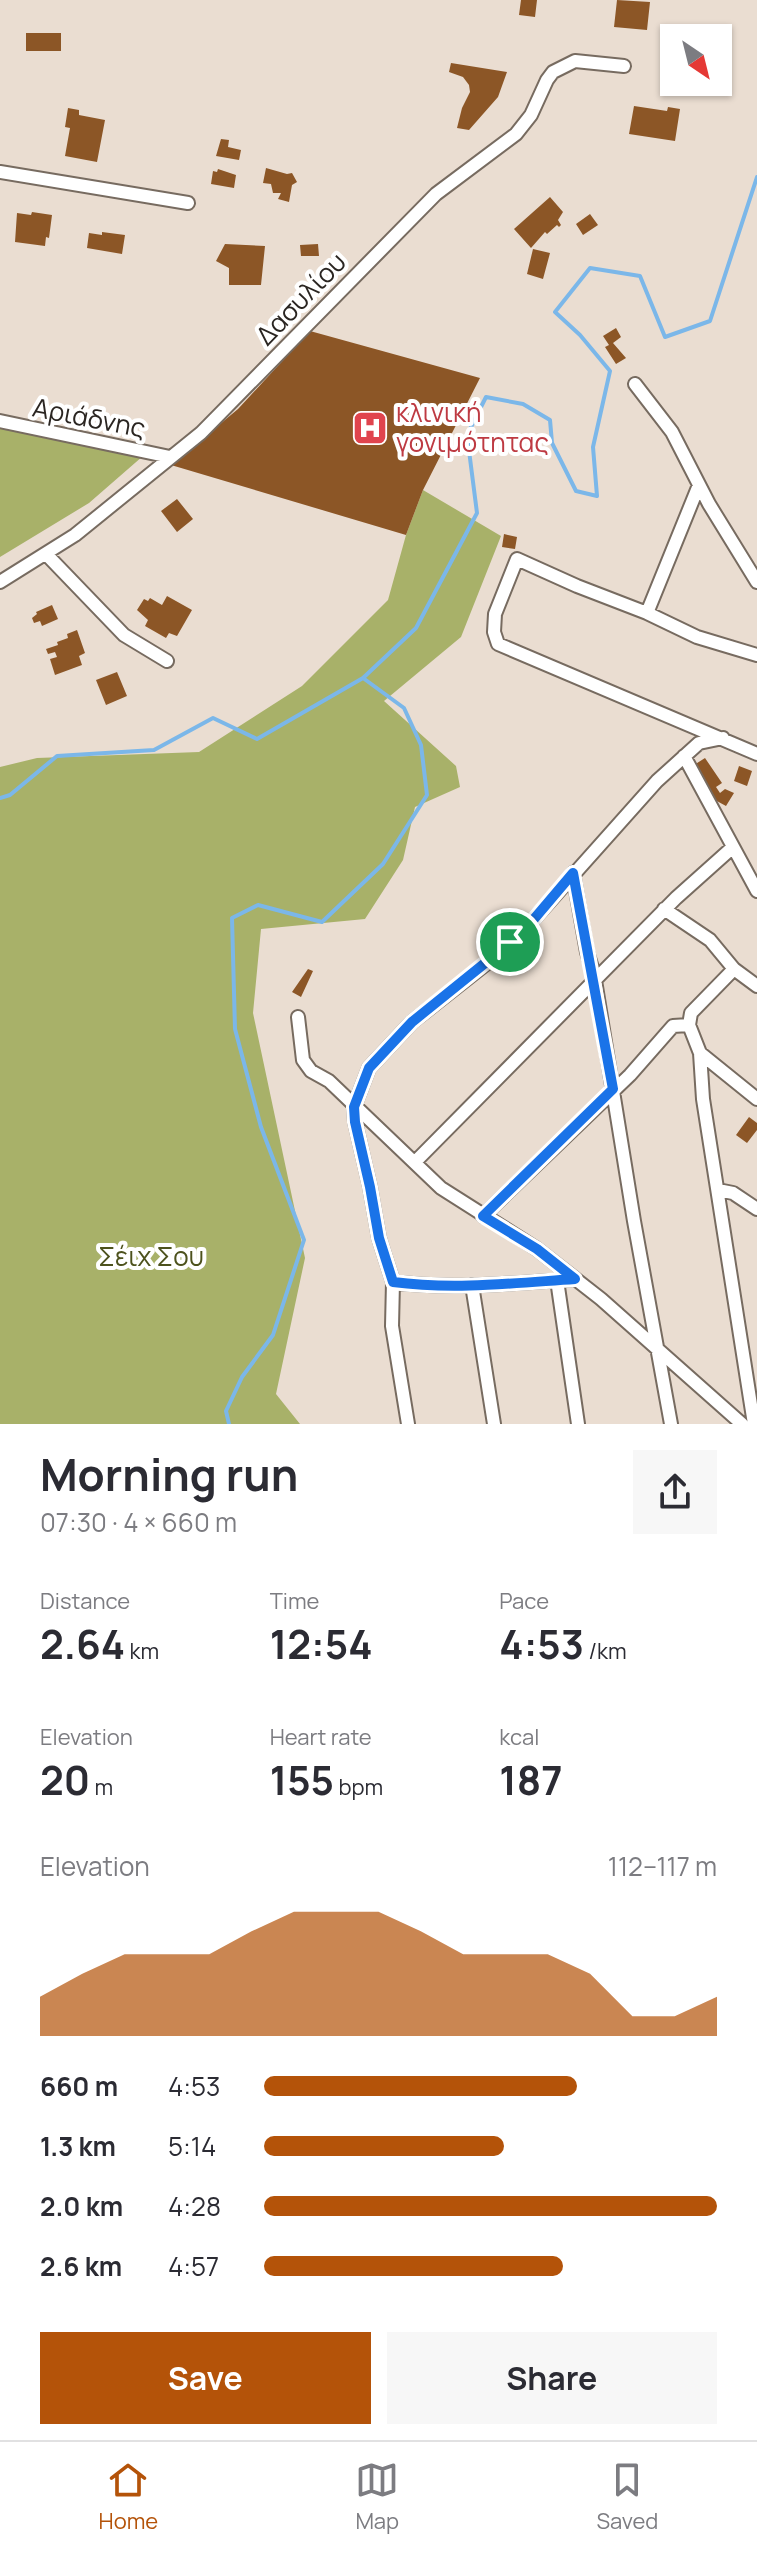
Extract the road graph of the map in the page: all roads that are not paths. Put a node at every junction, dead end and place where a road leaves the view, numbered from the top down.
1 (624, 66) dead end
2 (0, 172) edge
3 (188, 203) dead end
4 (635, 384) dead end
5 (0, 421) edge
6 (170, 457) junction
7 (699, 485) junction
8 (47, 555) junction
9 (0, 582) edge
10 (757, 582) edge
11 (647, 613) junction
12 (757, 655) edge
13 (167, 661) dead end
14 (723, 738) junction
15 (757, 754) edge
16 (684, 756) junction
17 (733, 847) junction
18 (573, 873) junction
19 (757, 891) edge
20 (664, 909) junction
21 (734, 969) junction
22 (595, 982) junction
23 (757, 986) edge
24 (298, 1017) dead end
25 (689, 1025) junction
26 (700, 1053) junction
27 (613, 1089) junction
28 (757, 1099) edge
29 (354, 1107) junction
30 (416, 1161) junction
31 (718, 1190) junction
32 (757, 1209) edge
33 (483, 1216) junction
34 (575, 1279) junction
35 (557, 1280) junction
36 (393, 1282) junction
37 (472, 1285) junction
38 (659, 1351) junction
39 (408, 1424) edge
40 (494, 1424) edge
41 (578, 1424) edge
42 (671, 1424) edge
43 (742, 1424) edge
44 (754, 1424) edge

1 - 6 street, Δασυλίου
2 - 3 street
4 - 7 street
5 - 6 street, Αριάδνης
6 - 8 street, Δασυλίου
7 - 10 street
7 - 11 street
8 - 9 street, Δασυλίου
8 - 13 street
11 - 12 street
11 - 14 street
14 - 15 street
14 - 16 street
16 - 17 street
16 - 18 street
17 - 19 street
17 - 20 street
18 - 22 street
18 - 29 street
20 - 21 street
20 - 22 street
21 - 23 street
21 - 25 street
22 - 27 street
22 - 30 street
24 - 29 street
25 - 26 street
25 - 27 street
26 - 28 street
26 - 31 street
27 - 33 street
27 - 38 street
29 - 30 street
29 - 36 street
30 - 33 street
31 - 32 street
31 - 44 street
33 - 34 street
34 - 35 street
34 - 38 street
35 - 37 street
35 - 41 street
36 - 37 street
36 - 39 street
37 - 40 street
38 - 42 street
38 - 43 street

